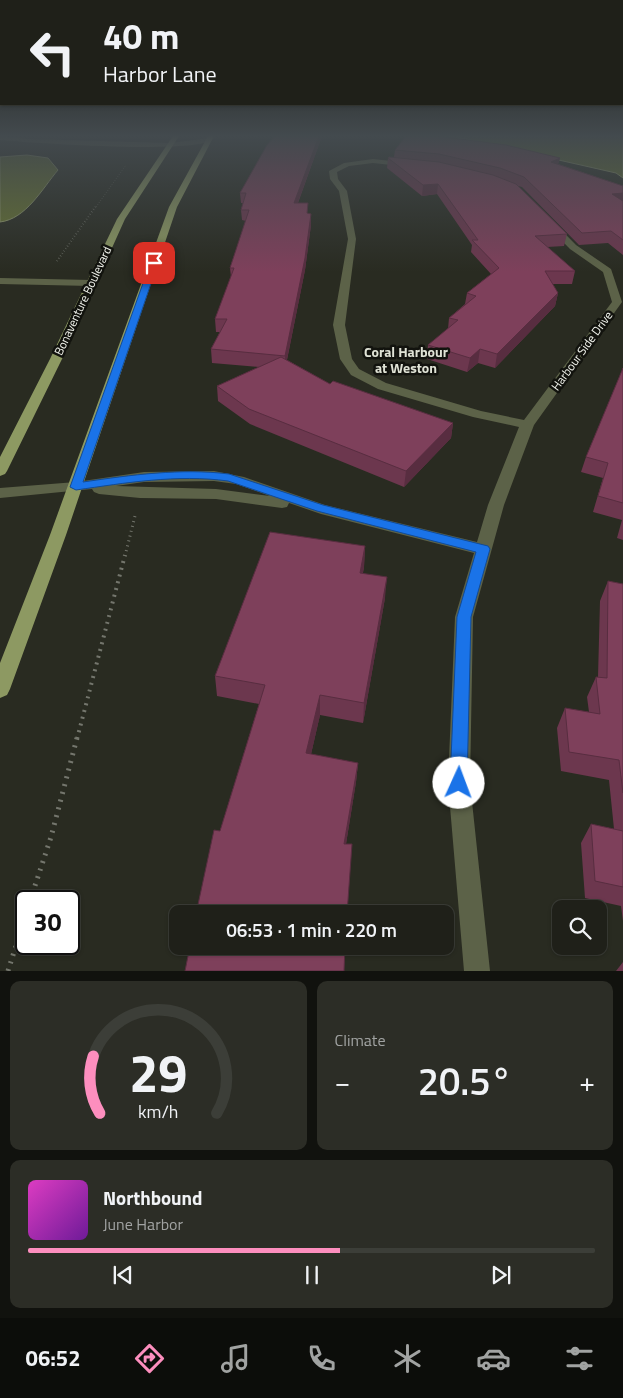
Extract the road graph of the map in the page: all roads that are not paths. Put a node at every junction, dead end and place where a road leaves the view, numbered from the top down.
1 (146, 181) edge
2 (186, 181) edge
3 (336, 181) edge
4 (492, 181) edge
5 (0, 281) edge
6 (91, 282) junction
7 (527, 425) junction
8 (0, 471) edge
9 (239, 480) junction
10 (76, 487) junction
11 (0, 493) edge
12 (234, 496) junction
13 (321, 508) junction
14 (484, 549) junction
15 (0, 690) edge
16 (477, 970) edge

1 - 6 main road, Bonaventure Boulevard
2 - 10 main road
3 - 7 street, Harbour Side Drive
4 - 7 street, Harbour Side Drive
5 - 6 street
6 - 8 main road, Bonaventure Boulevard
7 - 14 street, Harbour Side Drive
9 - 10 street
9 - 12 street
9 - 13 street
10 - 11 street
10 - 12 street
10 - 15 main road
12 - 13 street
13 - 14 street
14 - 16 street, Harbour Side Drive

